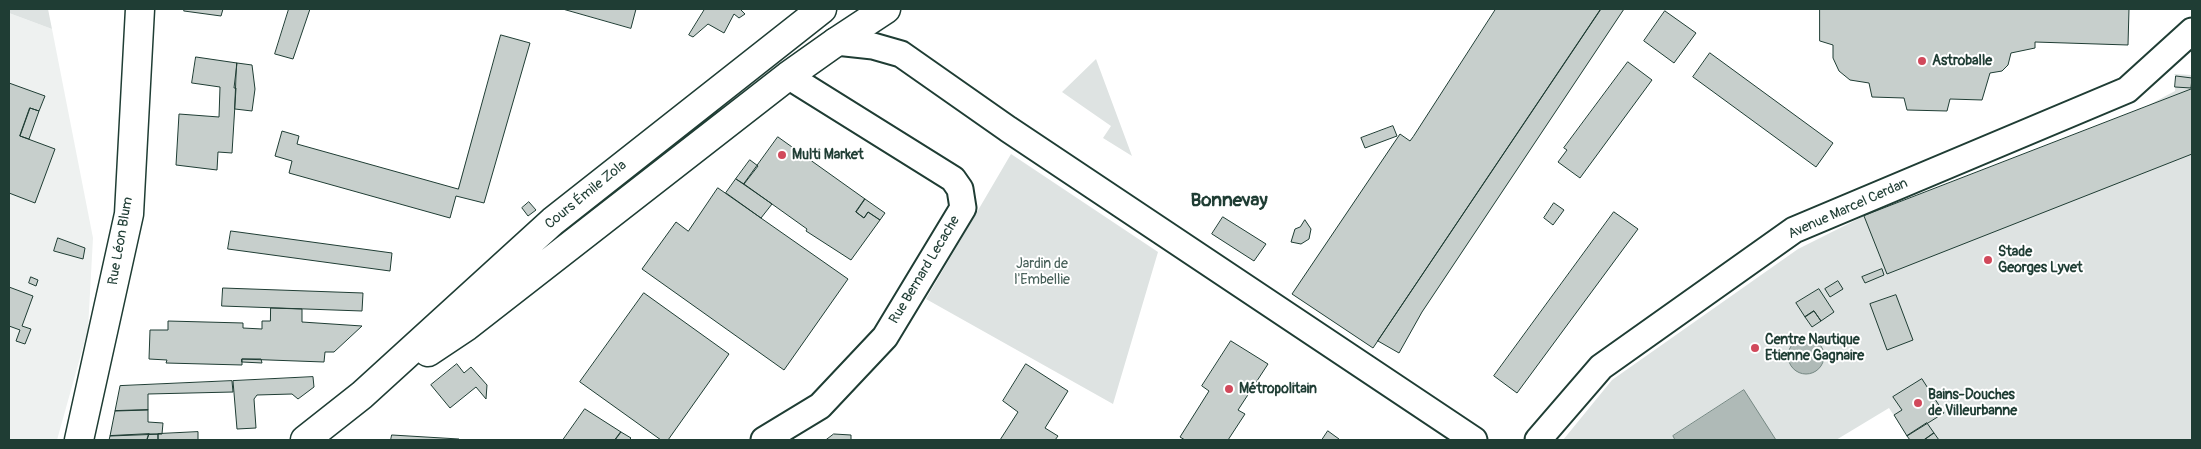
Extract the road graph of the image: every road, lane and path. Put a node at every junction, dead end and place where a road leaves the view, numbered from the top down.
1 (140, 9) edge
2 (822, 9) edge
3 (886, 9) edge
4 (2192, 30) edge
5 (836, 42) junction
6 (788, 76) junction
7 (362, 395) junction
8 (79, 440) edge
9 (305, 440) edge
10 (764, 440) edge
11 (1474, 440) edge
12 (1538, 440) edge

1 - 8 main road, Rue Léon Blum
2 - 7 main road, Cours Émile Zola
3 - 5 main road, Cours Émile Zola
4 - 12 street, Avenue Marcel Cerdan
5 - 6 main road, Cours Émile Zola
5 - 11 street
6 - 7 main road, Cours Émile Zola
6 - 10 street, Rue Bernard Lecache
7 - 9 main road, Cours Émile Zola

